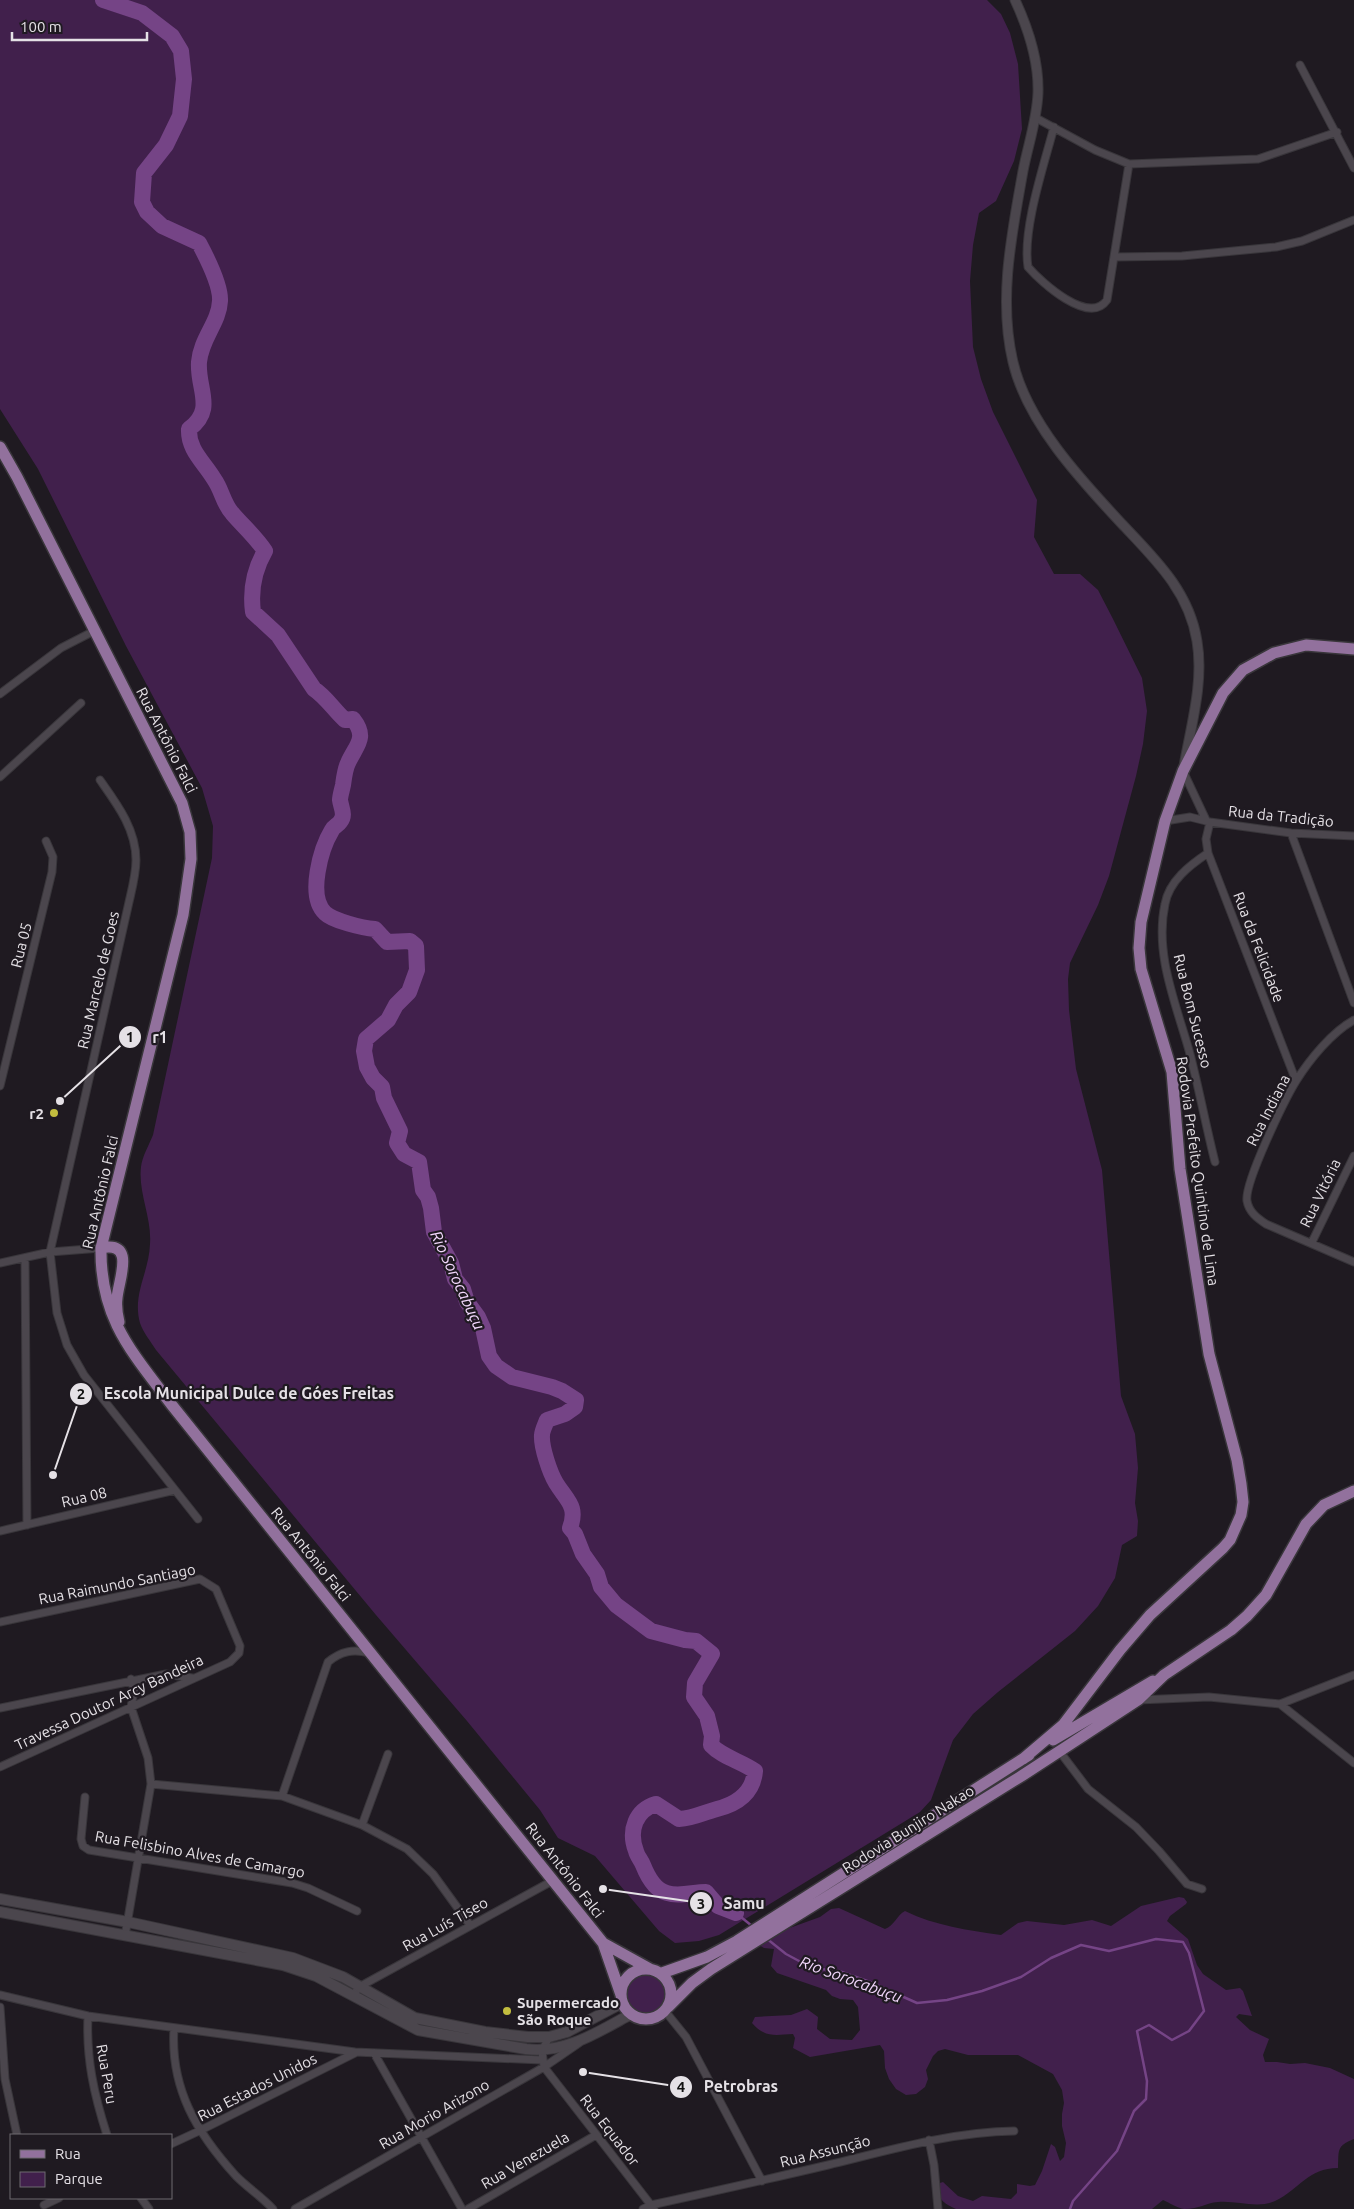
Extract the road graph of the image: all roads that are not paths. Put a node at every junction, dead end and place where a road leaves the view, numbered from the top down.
1 (1014, 0) edge
2 (1300, 65) dead end
3 (1036, 118) junction
4 (1054, 128) junction
5 (1337, 132) junction
6 (1129, 164) junction
7 (1354, 168) edge
8 (1354, 220) edge
9 (1114, 257) junction
10 (0, 447) edge
11 (94, 631) junction
12 (1354, 649) edge
13 (0, 694) edge
14 (81, 703) dead end
15 (1183, 771) junction
16 (0, 777) edge
17 (100, 780) dead end
18 (1165, 821) junction
19 (1208, 821) junction
20 (1291, 833) junction
21 (1354, 836) edge
22 (46, 841) dead end
23 (1208, 853) junction
24 (1354, 1003) edge
25 (1354, 1020) edge
26 (1296, 1081) junction
27 (0, 1086) edge
28 (1354, 1156) edge
29 (1214, 1162) dead end
30 (1312, 1242) junction
31 (101, 1248) junction
32 (50, 1252) junction
33 (25, 1258) junction
34 (1354, 1262) edge
35 (0, 1263) edge
36 (127, 1346) junction
37 (175, 1490) junction
38 (1354, 1491) edge
39 (198, 1519) dead end
40 (27, 1525) junction
41 (0, 1531) edge
42 (0, 1622) edge
43 (373, 1654) junction
44 (230, 1662) joint
45 (1354, 1675) edge
46 (1164, 1676) junction
47 (192, 1678) junction
48 (131, 1680) junction
49 (1094, 1686) junction
50 (1138, 1700) junction
51 (1280, 1704) junction
52 (132, 1707) junction
53 (0, 1708) edge
54 (1074, 1728) junction
55 (1060, 1752) junction
56 (388, 1754) dead end
57 (1023, 1759) junction
58 (1354, 1763) edge
59 (0, 1767) edge
60 (151, 1784) junction
61 (996, 1790) junction
62 (85, 1796) dead end
63 (282, 1796) junction
64 (362, 1825) junction
65 (139, 1858) junction
66 (554, 1880) junction
67 (1202, 1889) dead end
68 (2, 1900) edge
69 (357, 1911) dead end
70 (1, 1912) edge
71 (128, 1922) junction
72 (470, 1926) junction
73 (125, 1936) junction
74 (603, 1943) junction
75 (650, 1969) junction
76 (662, 1973) junction
77 (356, 1991) junction
78 (0, 1995) edge
79 (621, 1999) junction
80 (0, 2007) edge
81 (666, 2009) junction
82 (631, 2014) junction
83 (88, 2016) junction
84 (174, 2028) junction
85 (549, 2037) junction
86 (584, 2039) junction
87 (526, 2049) junction
88 (355, 2052) junction
89 (374, 2053) junction
90 (520, 2060) junction
91 (543, 2060) junction
92 (200, 2131) junction
93 (1014, 2131) dead end
94 (17, 2134) edge
95 (107, 2134) edge
96 (596, 2136) junction
97 (420, 2138) junction
98 (929, 2140) junction
99 (172, 2144) edge
100 (762, 2181) junction
101 (57, 2199) edge
102 (45, 2207) edge
103 (653, 2207) edge
104 (274, 2209) edge
105 (295, 2209) edge
106 (462, 2209) edge
107 (468, 2209) edge
108 (643, 2209) edge
109 (938, 2209) edge

1 - 3 street
2 - 5 street
3 - 4 street
3 - 15 street
4 - 6 street
4 - 9 street
5 - 6 street
5 - 7 street
6 - 9 street
8 - 9 street
10 - 11 main road, Rua Antônio Falci
11 - 13 street
11 - 31 main road, Rua Antônio Falci
12 - 15 main road, Rodovia Prefeito Quintino de Lima
14 - 16 street
15 - 18 main road, Rodovia Prefeito Quintino de Lima
15 - 19 street, Rua da Tradição
17 - 32 street, Rua Marcelo de Goes
18 - 19 street, Rua da Tradição
18 - 49 main road, Rodovia Prefeito Quintino de Lima
19 - 20 street, Rua da Tradição
19 - 23 street, Rua da Felicidade
20 - 21 street, Rua da Tradição
20 - 24 street
22 - 27 street, Rua 05
23 - 26 street, Rua da Felicidade
23 - 29 street, Rua Bom Sucesso
25 - 26 street, Rua Indiana
26 - 30 street, Rua Indiana
28 - 30 street, Rua Vitória
30 - 34 street
31 - 32 street
31 - 36 main road, Rua Antônio Falci
31 - 36 main road
32 - 33 street
32 - 37 street, Rua Marcelo de Goes
33 - 35 street
33 - 40 street
36 - 43 main road, Rua Antônio Falci
37 - 39 street, Rua Marcelo de Goes
37 - 40 street, Rua 08
38 - 46 main road, Rodovia Bunjiro Nakao
40 - 41 street, Rua 08
42 - 44 street, Rua Raimundo Santiago
43 - 63 street
43 - 66 main road, Rua Antônio Falci
44 - 47 street, Travessa Doutor Arcy Bandeira
45 - 51 street
46 - 50 main road, Rodovia Bunjiro Nakao
46 - 54 main road, Rodovia Bunjiro Nakao
47 - 48 street
47 - 52 street, Travessa Doutor Arcy Bandeira
48 - 52 street
48 - 53 street
49 - 54 main road
49 - 57 main road, Rodovia Prefeito Quintino de Lima
50 - 51 street
50 - 55 main road, Rodovia Bunjiro Nakao
51 - 58 street
52 - 59 street, Travessa Doutor Arcy Bandeira
52 - 60 street
54 - 57 main road, Rodovia Bunjiro Nakao
54 - 61 main road
55 - 61 main road, Rodovia Bunjiro Nakao
55 - 67 street
56 - 64 street
57 - 76 main road, Rodovia Bunjiro Nakao
60 - 63 street
60 - 65 street
61 - 81 main road, Rodovia Bunjiro Nakao
62 - 65 street, Rua Felisbino Alves de Camargo
63 - 64 street
64 - 72 street
65 - 69 street, Rua Felisbino Alves de Camargo
65 - 71 street
66 - 72 street, Rua Luís Tiseo
66 - 74 main road, Rua Antônio Falci
68 - 70 main road
68 - 71 main road
70 - 73 main road
71 - 73 street
71 - 77 main road
72 - 77 street, Rua Luís Tiseo
73 - 77 main road
74 - 75 main road, Rua Antônio Falci
74 - 79 main road, Rua Antônio Falci
75 - 76 main road
75 - 79 main road
76 - 81 main road
77 - 85 main road
77 - 87 main road
78 - 83 street
79 - 82 main road
79 - 85 main road
80 - 94 street
81 - 82 main road
81 - 100 street
82 - 86 main road
83 - 84 street
83 - 95 street, Rua Peru
84 - 88 street
84 - 92 street
85 - 91 street
86 - 91 street, Rua Morio Arizono
86 - 91 main road
87 - 90 main road
87 - 91 main road
88 - 89 street
88 - 92 street, Rua Estados Unidos
89 - 90 street
89 - 97 street
90 - 91 street
91 - 96 street, Rua Equador
91 - 97 street, Rua Morio Arizono
92 - 99 street, Rua Estados Unidos
92 - 104 street
93 - 98 street, Rua Assunção
96 - 103 street, Rua Equador
96 - 107 street, Rua Venezuela
97 - 105 street, Rua Morio Arizono
97 - 106 street
98 - 100 street, Rua Assunção
98 - 109 street
100 - 103 street, Rua Assunção
101 - 102 street
103 - 108 street, Rua Assunção

